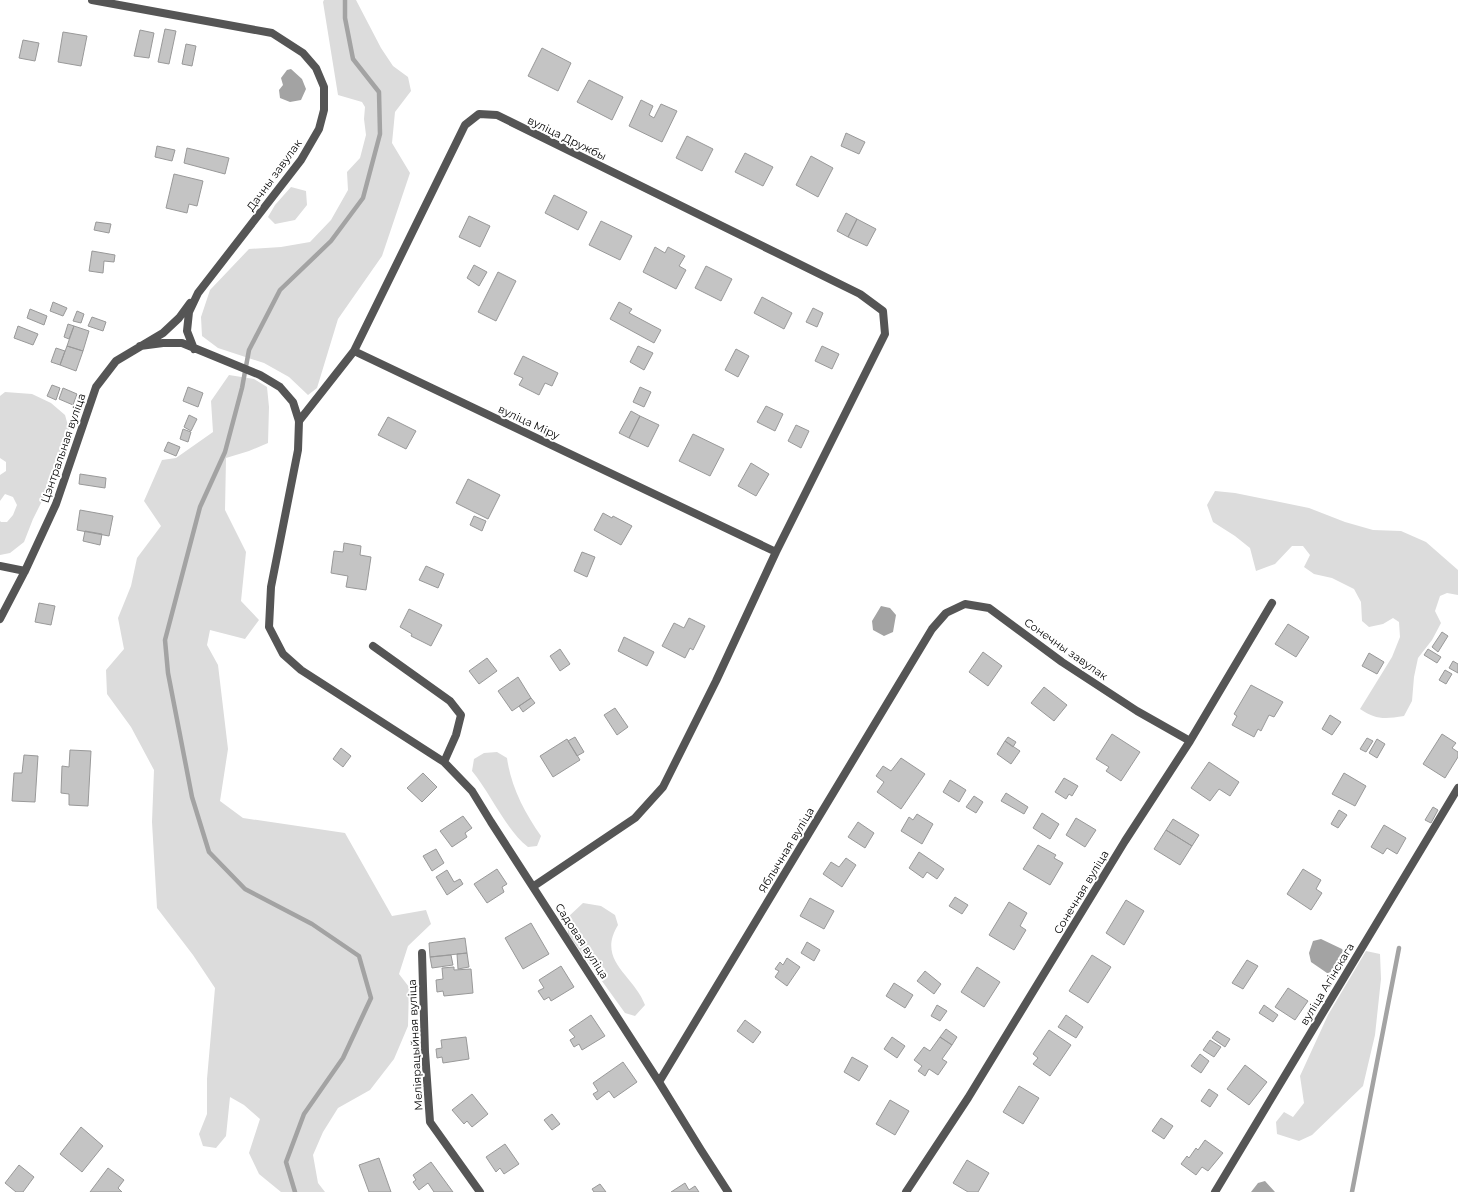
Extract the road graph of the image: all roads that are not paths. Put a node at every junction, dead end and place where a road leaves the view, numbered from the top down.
1 (92, 0) edge
2 (198, 293) junction
3 (140, 346) junction
4 (194, 349) junction
5 (354, 351) junction
6 (299, 421) junction
7 (776, 552) junction
8 (0, 566) edge
9 (25, 571) junction
10 (1272, 603) dead end
11 (0, 619) edge
12 (932, 629) joint
13 (373, 646) dead end
14 (1190, 741) junction
15 (444, 762) junction
16 (1458, 788) edge
17 (534, 886) junction
18 (422, 953) dead end
19 (659, 1082) junction
20 (480, 1192) edge
21 (728, 1192) edge
22 (906, 1192) edge
23 (1215, 1192) edge

1 - 2 street, Дачны завулак
2 - 3 street, Цэнтральная вуліца
2 - 4 street, Дачны завулак
3 - 4 street, Цэнтральная вуліца
3 - 9 street, Цэнтральная вуліца
4 - 6 street, Цэнтральная вуліца
5 - 6 street
5 - 7 street, вуліца Міру
5 - 7 street, вуліца Дружбы
6 - 15 street, Садовая вуліца
7 - 17 street
8 - 9 street
9 - 11 street, Цэнтральная вуліца
10 - 14 street, Сонечная вуліца
12 - 14 street, Сонечны завулак
12 - 19 street, Яблычная вуліца
13 - 15 street
14 - 22 street, Сонечная вуліца
15 - 17 street, Садовая вуліца
16 - 23 street, вуліца Агінскага
17 - 19 street, Садовая вуліца
18 - 20 street, Меліярацыйная вуліца
19 - 21 street, Садовая вуліца

